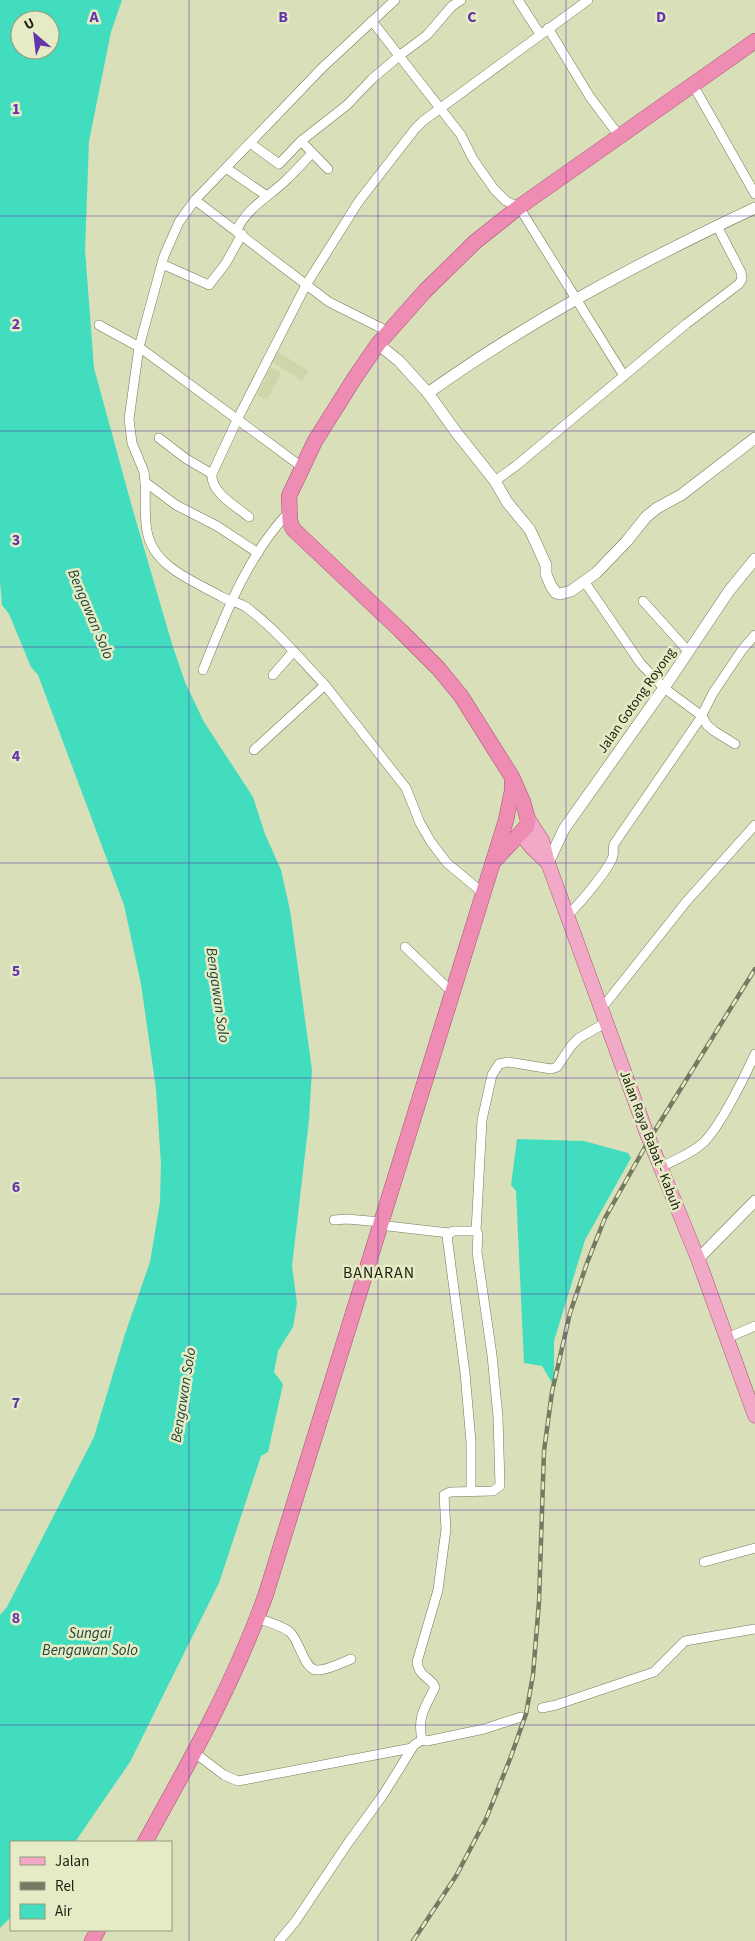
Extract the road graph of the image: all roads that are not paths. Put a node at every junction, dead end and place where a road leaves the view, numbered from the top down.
1 (395, 0) edge
2 (461, 0) edge
3 (518, 0) edge
4 (588, 0) edge
5 (372, 21) junction
6 (544, 31) junction
7 (755, 41) edge
8 (399, 56) junction
9 (693, 85) junction
10 (440, 108) junction
11 (620, 136) junction
12 (301, 141) junction
13 (250, 143) junction
14 (312, 153) junction
15 (280, 164) junction
16 (226, 168) junction
17 (328, 168) dead end
18 (284, 182) junction
19 (755, 194) edge
20 (267, 196) junction
21 (195, 200) junction
22 (519, 207) junction
23 (755, 208) edge
24 (718, 226) junction
25 (240, 232) junction
26 (162, 264) junction
27 (306, 284) junction
28 (576, 300) junction
29 (99, 325) dead end
30 (389, 332) junction
31 (378, 344) junction
32 (139, 347) junction
33 (624, 376) junction
34 (428, 393) junction
35 (237, 420) junction
36 (159, 438) dead end
37 (755, 438) edge
38 (302, 467) junction
39 (212, 474) junction
40 (495, 481) junction
41 (145, 482) junction
42 (289, 512) junction
43 (249, 517) dead end
44 (258, 553) junction
45 (755, 559) edge
46 (584, 581) junction
47 (643, 600) dead end
48 (231, 602) junction
49 (755, 636) edge
50 (688, 651) junction
51 (293, 652) junction
52 (203, 670) dead end
53 (273, 675) dead end
54 (325, 685) junction
55 (664, 688) junction
56 (702, 716) junction
57 (735, 744) dead end
58 (254, 750) dead end
59 (512, 777) junction
60 (527, 817) junction
61 (506, 820) junction
62 (755, 825) edge
63 (520, 833) junction
64 (493, 862) junction
65 (548, 863) junction
66 (483, 893) junction
67 (568, 915) junction
68 (405, 947) dead end
69 (452, 992) junction
70 (602, 1008) junction
71 (607, 1022) junction
72 (755, 1054) edge
73 (660, 1168) junction
74 (755, 1201) edge
75 (334, 1220) dead end
76 (380, 1224) junction
77 (476, 1231) junction
78 (449, 1233) junction
79 (698, 1260) junction
80 (755, 1326) edge
81 (727, 1338) junction
82 (751, 1393) edge
83 (755, 1416) edge
84 (471, 1490) junction
85 (755, 1548) edge
86 (704, 1562) dead end
87 (257, 1618) junction
88 (755, 1630) edge
89 (351, 1659) dead end
90 (542, 1708) dead end
91 (520, 1717) dead end
92 (422, 1740) junction
93 (412, 1748) junction
94 (195, 1753) junction
95 (147, 1841) edge
96 (279, 1941) edge

1 - 5 street
2 - 8 street
3 - 6 street
4 - 6 street
5 - 8 street
5 - 13 street
6 - 10 street
6 - 11 street
7 - 9 highway
8 - 10 street
8 - 12 street
9 - 11 highway
9 - 19 street
10 - 22 street
10 - 27 street
11 - 22 highway
12 - 14 street
12 - 15 street
13 - 15 street
13 - 16 street
14 - 17 street
14 - 18 street
15 - 18 street
16 - 20 street
16 - 21 street
18 - 20 street
20 - 25 street
21 - 25 street
21 - 26 street
22 - 28 street
22 - 30 highway
23 - 24 street
24 - 28 street
24 - 33 street
25 - 26 street
25 - 27 street
26 - 32 street
27 - 30 street
27 - 35 street
28 - 33 street
28 - 34 street
29 - 32 street
30 - 31 highway
31 - 34 street
31 - 38 highway
32 - 35 street
32 - 41 street
33 - 40 street
34 - 40 street
35 - 38 street
35 - 39 street
36 - 39 street
37 - 46 street
38 - 42 highway
39 - 43 street
40 - 46 street
41 - 44 street
41 - 48 street
42 - 44 street
42 - 59 highway
44 - 48 street
45 - 50 street, Jalan Gotong Royong
46 - 55 street
47 - 50 street
48 - 51 street
48 - 52 street
49 - 56 street
50 - 55 street, Jalan Gotong Royong
51 - 53 street
51 - 54 street
54 - 58 street
54 - 66 street
55 - 56 street
55 - 65 street, Jalan Gotong Royong
56 - 57 street
56 - 67 street
59 - 60 highway
59 - 61 highway
60 - 61 highway
60 - 63 highway
60 - 65 main road, Jalan Raya Babat - Kabuh
61 - 63 highway
61 - 64 highway
62 - 70 street
63 - 64 highway
63 - 65 main road
64 - 66 highway
65 - 67 main road, Jalan Raya Babat - Kabuh
66 - 69 highway
67 - 70 main road, Jalan Raya Babat - Kabuh
68 - 69 street
69 - 76 highway
70 - 71 main road, Jalan Raya Babat - Kabuh
71 - 73 main road, Jalan Raya Babat - Kabuh
71 - 77 street
72 - 73 street
73 - 79 main road, Jalan Raya Babat - Kabuh
74 - 79 street
75 - 76 street
76 - 78 street
76 - 87 highway
77 - 78 street
77 - 84 street
78 - 84 street
79 - 81 main road, Jalan Raya Babat - Kabuh
80 - 81 street
81 - 82 main road, Jalan Raya Babat - Kabuh
82 - 83 main road, Jalan Raya Babat - Kabuh
84 - 92 street
85 - 86 street
87 - 89 street
87 - 94 highway
88 - 90 street
91 - 92 street
92 - 93 street
93 - 94 street
93 - 96 street
94 - 95 highway

